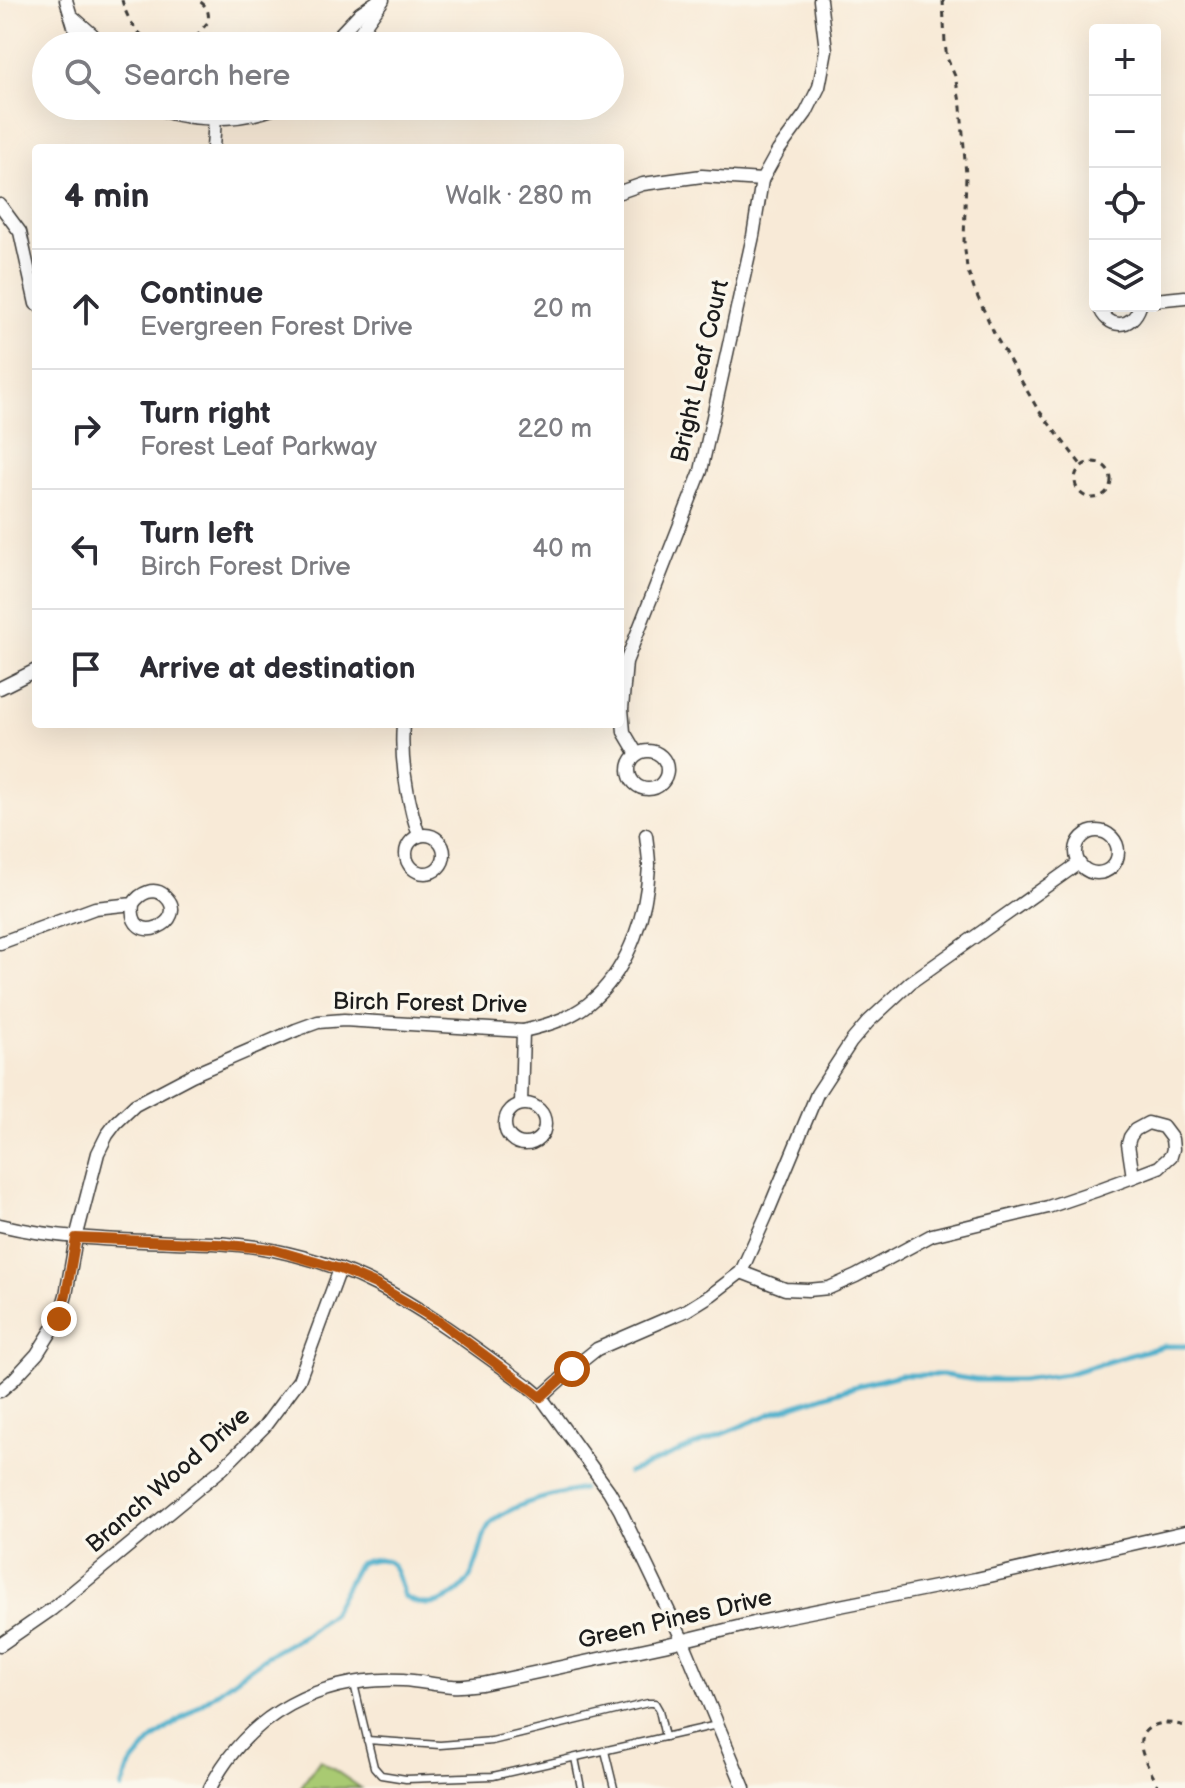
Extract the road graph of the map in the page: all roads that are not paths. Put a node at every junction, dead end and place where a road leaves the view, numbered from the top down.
1 (66, 0) edge
2 (381, 0) edge
3 (820, 0) edge
4 (72, 16) junction
5 (76, 32) edge
6 (90, 32) edge
7 (342, 32) edge
8 (359, 32) edge
9 (214, 120) edge
10 (213, 144) edge
11 (762, 180) junction
12 (624, 191) edge
13 (0, 205) edge
14 (32, 286) edge
15 (1185, 297) edge
16 (1161, 299) edge
17 (1102, 312) edge
18 (1137, 312) edge
19 (32, 672) edge
20 (624, 686) edge
21 (0, 688) edge
22 (403, 728) edge
23 (624, 728) edge
24 (637, 754) dead end
25 (646, 835) dead end
26 (419, 836) dead end
27 (1079, 863) dead end
28 (133, 904) dead end
29 (0, 943) edge
30 (523, 1031) junction
31 (521, 1104) dead end
32 (1133, 1177) junction
33 (0, 1225) edge
34 (76, 1238) junction
35 (340, 1269) junction
36 (741, 1272) junction
37 (0, 1391) edge
38 (541, 1397) junction
39 (1185, 1532) edge
40 (683, 1641) junction
41 (0, 1645) edge
42 (354, 1684) junction
43 (717, 1725) junction
44 (665, 1737) junction
45 (367, 1740) junction
46 (605, 1751) junction
47 (575, 1758) junction
48 (210, 1788) edge
49 (581, 1788) edge
50 (614, 1788) edge
51 (744, 1788) edge

1 - 4 street
2 - 7 street
2 - 8 street
3 - 11 street, Bright Leaf Court
4 - 5 street
4 - 6 street
9 - 10 street
11 - 12 street
11 - 20 street, Bright Leaf Court
13 - 14 street
15 - 16 street
17 - 18 street
19 - 21 street
22 - 26 street
23 - 24 street, Bright Leaf Court
25 - 30 street, Birch Forest Drive
27 - 36 street
28 - 29 street
30 - 31 street
30 - 34 street, Birch Forest Drive
32 - 32 street
32 - 36 street
33 - 34 street
34 - 35 street
34 - 37 street, Birch Forest Drive
35 - 38 street
35 - 41 street, Branch Wood Drive
36 - 38 street
38 - 40 street
39 - 40 street, Green Pines Drive
40 - 42 street, Green Pines Drive
40 - 43 street
42 - 45 lane
42 - 48 street, Green Pines Drive
43 - 44 lane
43 - 51 street
44 - 45 lane
44 - 46 lane
45 - 47 lane
46 - 47 lane
46 - 50 lane
47 - 49 lane

